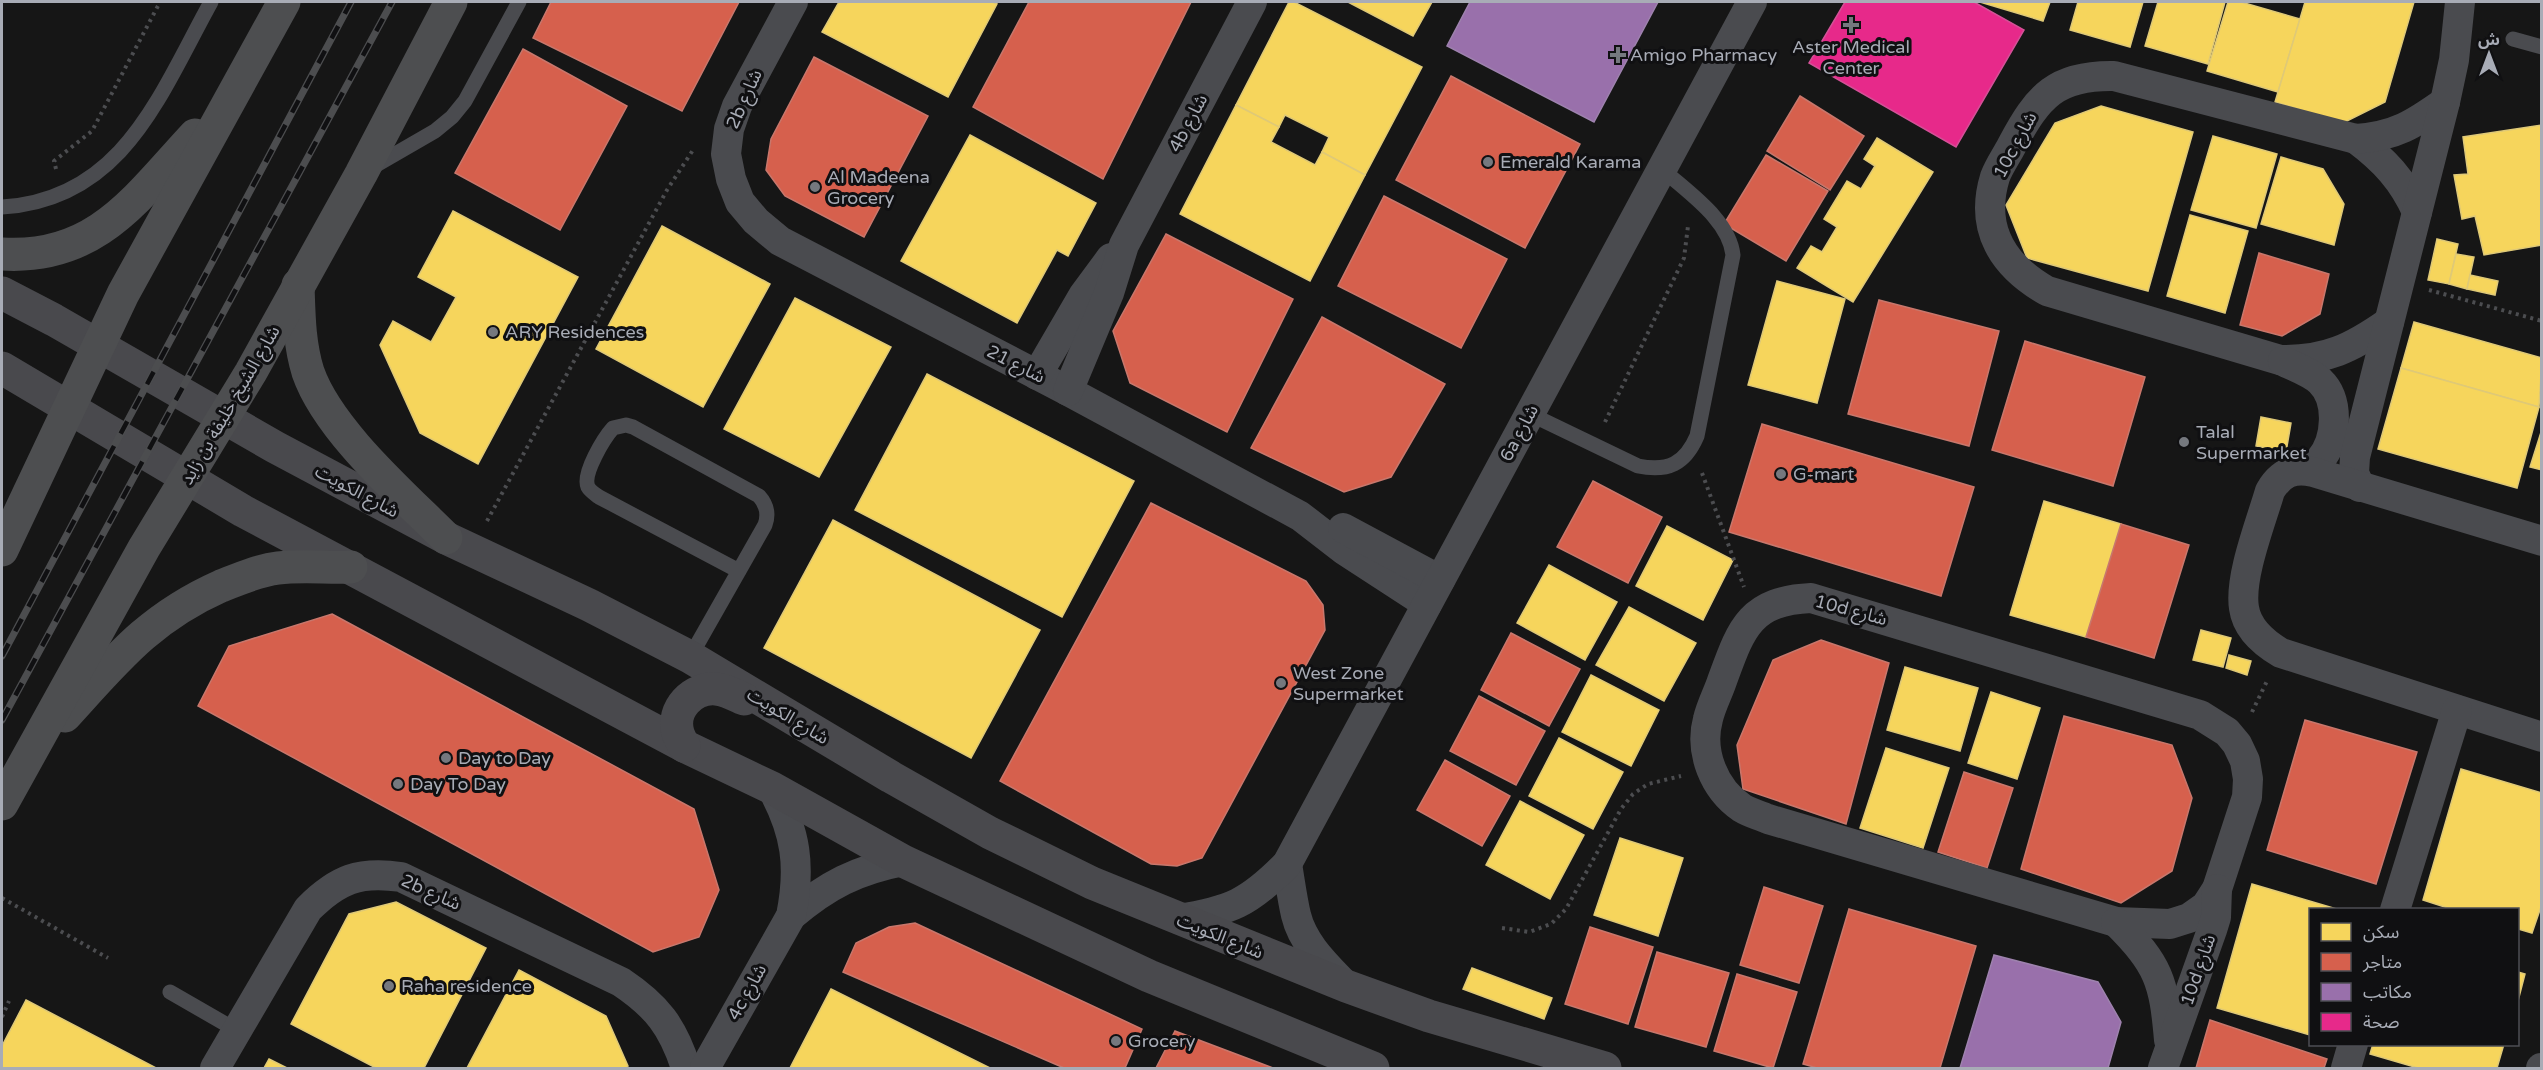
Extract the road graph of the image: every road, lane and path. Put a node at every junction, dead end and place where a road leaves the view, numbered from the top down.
1 (160, 2) edge
2 (211, 2) edge
3 (284, 2) edge
4 (451, 2) edge
5 (519, 2) edge
6 (793, 2) edge
7 (1251, 2) edge
8 (1752, 2) edge
9 (2460, 2) edge
10 (2480, 2) edge
11 (2513, 39) dead end
12 (2541, 47) edge
13 (2454, 60) junction
14 (231, 96) junction
15 (2445, 102) junction
16 (2356, 139) junction
17 (699, 143) dead end
18 (1662, 169) junction
19 (361, 174) junction
20 (62, 195) junction
21 (1692, 196) junction
22 (740, 202) joint
23 (2, 207) edge
24 (2417, 212) junction
25 (1124, 245) junction
26 (2, 254) edge
27 (2400, 282) junction
28 (298, 285) junction
29 (2, 293) edge
30 (2541, 321) edge
31 (2389, 322) junction
32 (98, 346) junction
33 (2280, 360) junction
34 (2, 368) edge
35 (1037, 375) junction
36 (1068, 391) junction
37 (68, 406) junction
38 (1530, 414) junction
39 (223, 418) junction
40 (1594, 445) junction
41 (1692, 447) junction
42 (2304, 470) junction
43 (188, 478) junction
44 (2360, 487) junction
45 (2541, 541) edge
46 (458, 545) junction
47 (2, 550) edge
48 (351, 567) junction
49 (739, 571) junction
50 (1434, 592) junction
51 (1754, 616) junction
52 (2281, 653) junction
53 (690, 657) junction
54 (2457, 710) junction
55 (787, 716) junction
56 (2541, 737) edge
57 (2237, 744) junction
58 (684, 746) junction
59 (27, 757) junction
60 (1711, 770) junction
61 (772, 788) junction
62 (2, 804) edge
63 (903, 861) junction
64 (1287, 864) junction
65 (2217, 890) junction
66 (2, 898) edge
67 (2395, 908) edge
68 (791, 916) junction
69 (1178, 919) junction
70 (2116, 922) junction
71 (1502, 928) dead end
72 (108, 958) dead end
73 (1346, 986) junction
74 (170, 992) dead end
75 (9, 1001) dead end
76 (2, 1017) edge
77 (236, 1030) junction
78 (2352, 1046) edge
79 (2167, 1059) edge
80 (215, 1068) edge
81 (686, 1068) edge
82 (705, 1068) edge
83 (1373, 1068) edge
84 (1605, 1068) edge
85 (2346, 1068) edge

1 - 20 path
2 - 20 lane
3 - 14 main road
4 - 19 main road, شارع الشيخ خليفة بن زايد
5 - 19 lane
6 - 22 street, 2b شارع
7 - 25 street, 4b شارع
8 - 18 street, 6a شارع
9 - 13 street
10 - 13 street
11 - 12 lane
13 - 15 street
14 - 26 main road
14 - 32 main road
15 - 16 street, 10c شارع
15 - 24 street
16 - 24 street, 10c شارع
16 - 33 street, 10c شارع
17 - 46 path
18 - 21 lane
18 - 38 street, 6a شارع
19 - 28 main road, شارع الشيخ خليفة بن زايد
20 - 23 lane
21 - 40 path
21 - 41 lane
22 - 35 street, شارع 21
24 - 27 street
25 - 35 street, 4b شارع
25 - 36 street, 4b شارع
27 - 30 path
27 - 31 street
28 - 39 main road, شارع الشيخ خليفة بن زايد
28 - 46 main road
29 - 32 main road, شارع الكويت
31 - 33 street, 10c شارع
31 - 44 street
32 - 37 main road
32 - 39 main road, شارع الكويت
33 - 42 street, 10c شارع
34 - 37 main road
35 - 36 street, شارع 21
36 - 50 street, شارع 21
37 - 43 main road
37 - 47 main road
38 - 40 lane
38 - 50 street, 6a شارع
39 - 43 main road, شارع الشيخ خليفة بن زايد
39 - 46 main road, شارع الكويت
40 - 41 lane
41 - 51 path
42 - 44 street
42 - 52 street
43 - 48 main road
43 - 59 main road, شارع الشيخ خليفة بن زايد
44 - 45 street
46 - 53 main road, شارع الكويت
48 - 58 main road
48 - 59 main road
49 - 49 lane
49 - 53 lane
50 - 64 street, 6a شارع
51 - 57 street, 10d شارع
51 - 60 street, 10d شارع
52 - 54 street
52 - 57 path
53 - 55 main road, شارع الكويت
54 - 56 street
54 - 67 street
55 - 58 main road
55 - 69 main road, شارع الكويت
57 - 65 street, 10d شارع
58 - 61 main road
59 - 62 main road, شارع الشيخ خليفة بن زايد
60 - 70 street, 10d شارع
60 - 71 path
61 - 63 main road
61 - 68 street, 4c شارع
63 - 68 street, 4c شارع
63 - 83 main road
64 - 69 street, 6a شارع
64 - 73 street
65 - 70 street, 10d شارع
65 - 79 street, 10d شارع
66 - 72 path
68 - 82 street, 4c شارع
69 - 73 main road, شارع الكويت
70 - 79 street, 10d شارع
73 - 84 main road, شارع الكويت
74 - 77 lane
75 - 76 path
77 - 80 street, 2b شارع
77 - 81 street, 2b شارع
78 - 85 street

